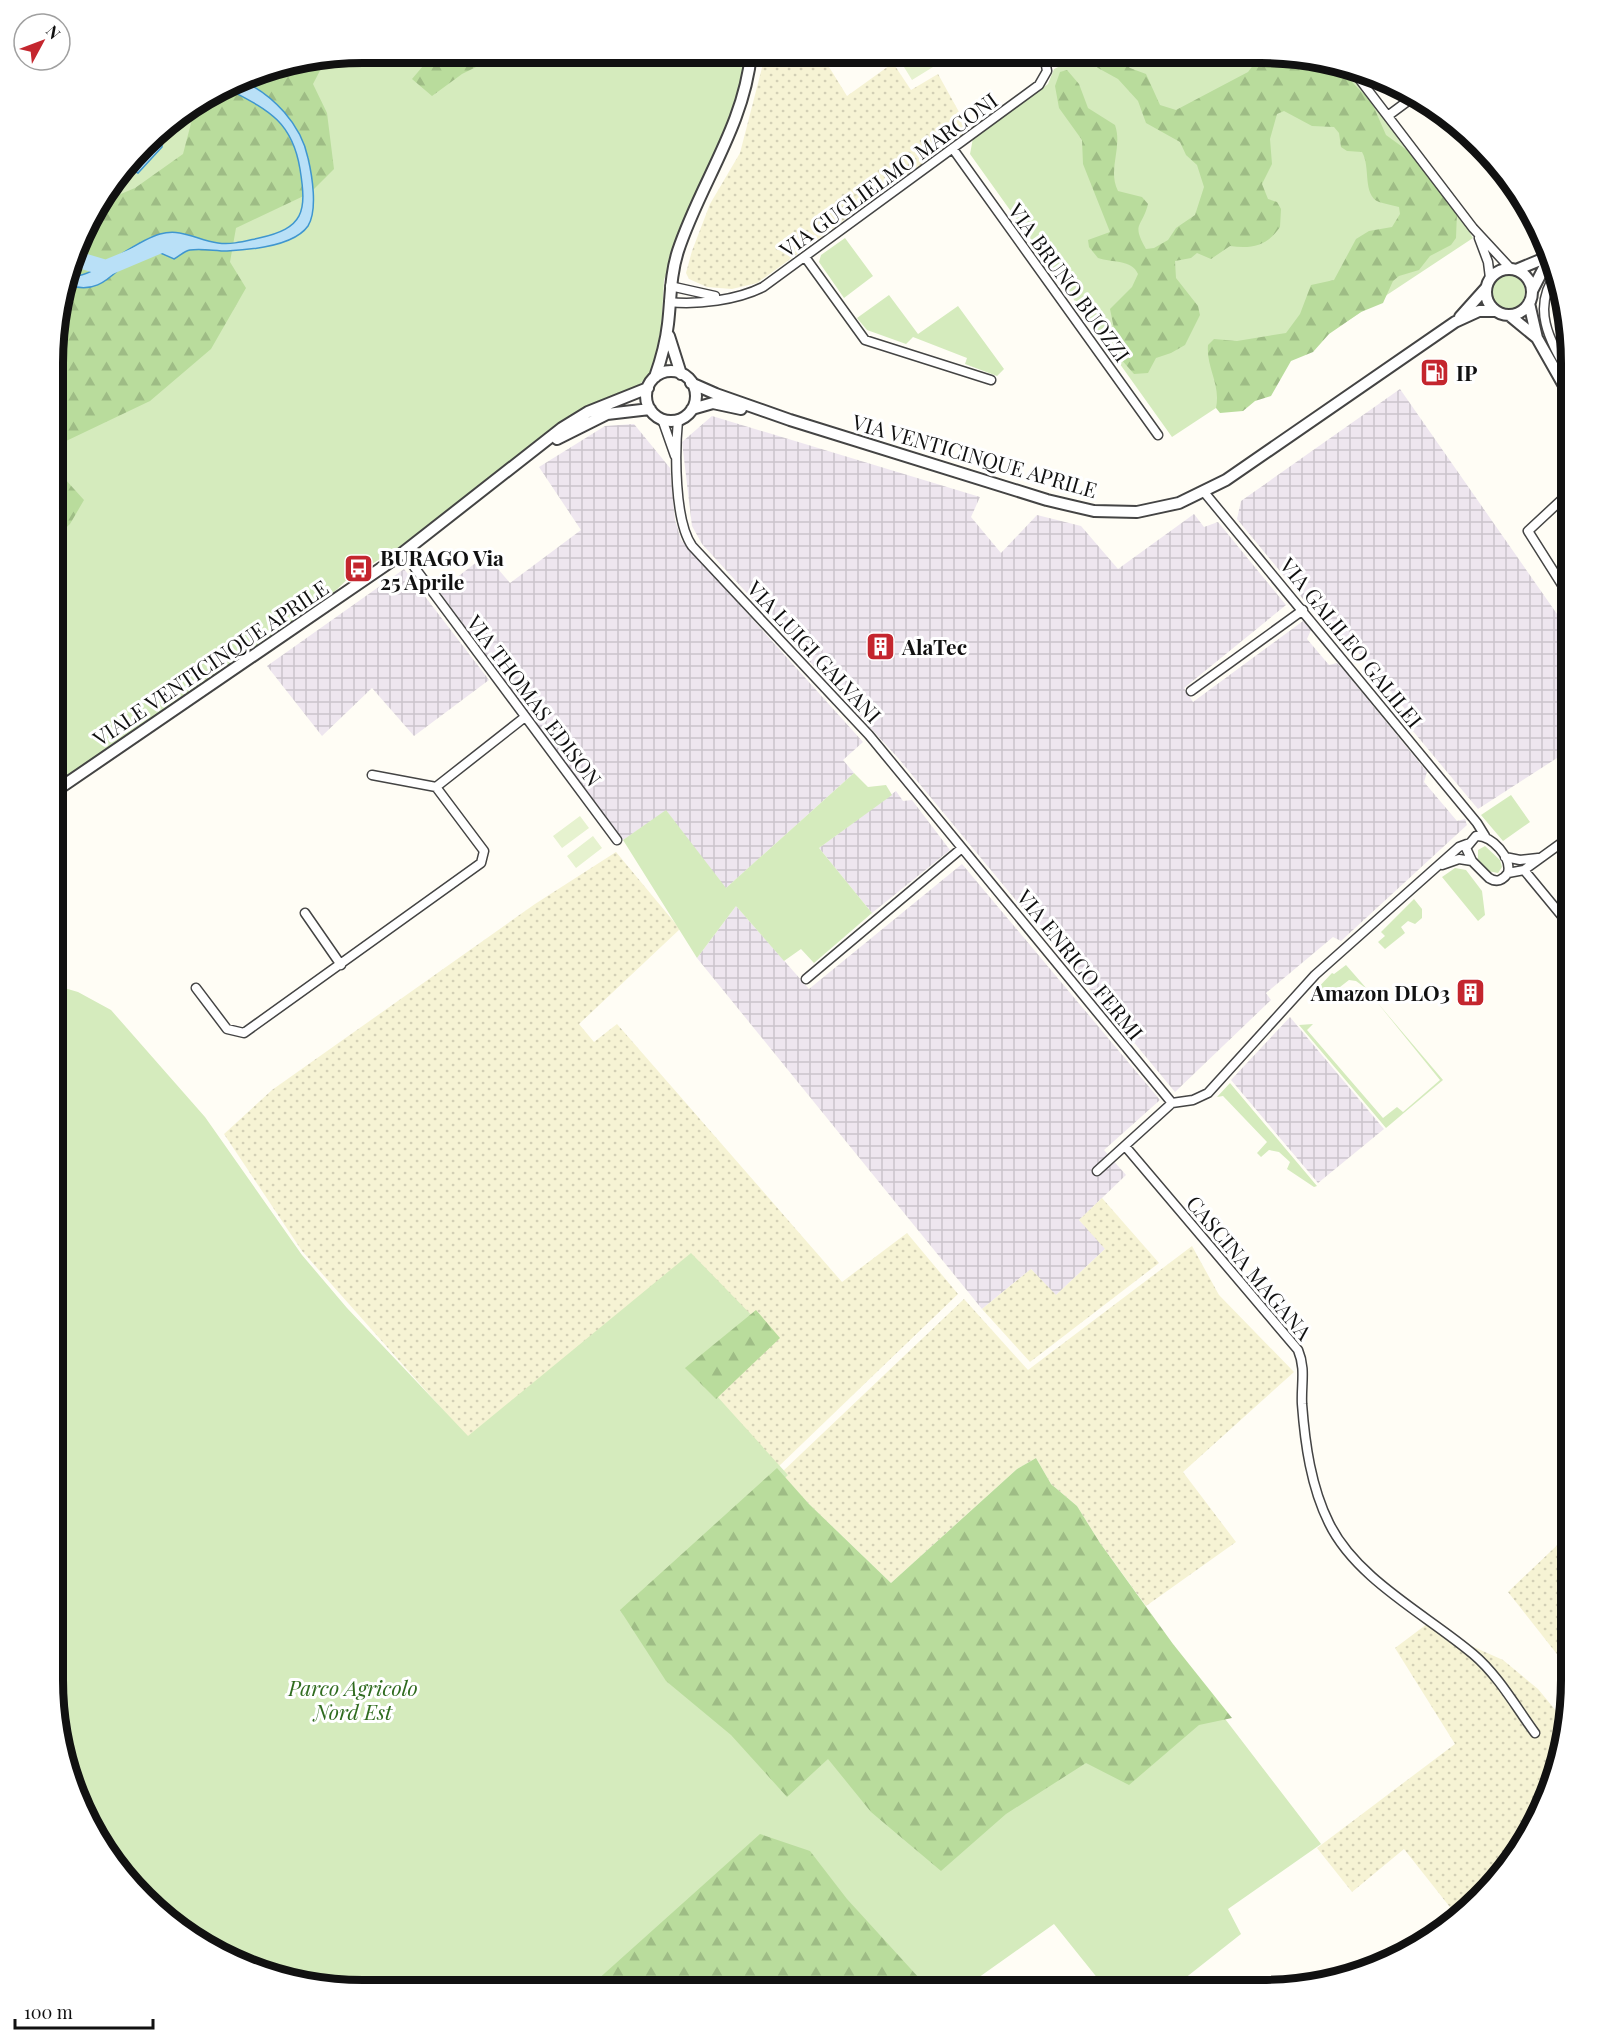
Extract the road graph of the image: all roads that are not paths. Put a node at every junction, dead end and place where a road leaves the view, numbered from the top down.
1 (749, 63) edge
2 (1046, 63) edge
3 (1362, 80) edge
4 (1408, 101) edge
5 (1389, 115) junction
6 (953, 149) junction
7 (1473, 228) junction
8 (805, 257) junction
9 (1542, 259) edge
10 (1545, 266) edge
11 (1514, 269) junction
12 (1488, 283) junction
13 (1551, 284) edge
14 (670, 286) junction
15 (1532, 291) junction
16 (725, 297) junction
17 (669, 302) junction
18 (1529, 303) junction
19 (1494, 311) junction
20 (1509, 315) junction
21 (1455, 322) junction
22 (668, 324) junction
23 (1537, 338) junction
24 (1561, 358) edge
25 (681, 374) junction
26 (655, 377) junction
27 (1561, 379) edge
28 (991, 380) dead end
29 (692, 383) junction
30 (648, 388) junction
31 (692, 409) junction
32 (650, 410) junction
33 (662, 419) junction
34 (678, 420) junction
35 (790, 420) junction
36 (1158, 435) dead end
37 (531, 454) junction
38 (677, 465) junction
39 (1204, 492) junction
40 (1561, 500) edge
41 (403, 552) junction
42 (1561, 583) edge
43 (1303, 610) junction
44 (1191, 691) dead end
45 (525, 717) junction
46 (372, 776) dead end
47 (63, 786) edge
48 (436, 787) junction
49 (1471, 816) junction
50 (1485, 836) junction
51 (617, 840) dead end
52 (1470, 841) junction
53 (1561, 843) edge
54 (962, 848) junction
55 (1505, 857) junction
56 (1539, 858) junction
57 (1472, 861) junction
58 (1441, 865) junction
59 (1524, 870) junction
60 (1508, 873) junction
61 (305, 913) dead end
62 (1561, 915) edge
63 (341, 965) junction
64 (806, 979) dead end
65 (196, 988) dead end
66 (1172, 1104) junction
67 (1125, 1146) junction
68 (1097, 1171) dead end
69 (1535, 1733) dead end

1 - 14 street
2 - 6 street, VIA GUGLIELMO MARCONI
3 - 5 street
4 - 5 street
5 - 7 street
6 - 8 street, VIA GUGLIELMO MARCONI
6 - 36 street, VIA BRUNO BUOZZI
7 - 11 street
7 - 12 street
8 - 16 street, VIA GUGLIELMO MARCONI
8 - 28 street
9 - 11 street
10 - 15 street
11 - 12 street
11 - 15 street
12 - 19 street
12 - 21 street, VIA VENTICINQUE APRILE
13 - 24 street
14 - 16 street, VIA GUGLIELMO MARCONI
14 - 17 street
15 - 18 street
16 - 17 street, VIA GUGLIELMO MARCONI
17 - 22 street
18 - 20 street
18 - 23 street
19 - 20 street
19 - 21 street, VIA VENTICINQUE APRILE
20 - 23 street
21 - 39 street, VIA VENTICINQUE APRILE
22 - 25 street
22 - 26 street
23 - 27 street
25 - 26 street
25 - 29 street
26 - 30 street
29 - 31 street
29 - 35 street, VIA VENTICINQUE APRILE
30 - 32 street
30 - 37 street, VIALE VENTICINQUE APRILE
31 - 34 street
31 - 35 street, VIA VENTICINQUE APRILE
32 - 33 street
32 - 37 street, VIALE VENTICINQUE APRILE
33 - 34 street
33 - 38 street, VIA LUIGI GALVANI
34 - 38 street, VIA LUIGI GALVANI
35 - 39 street, VIA VENTICINQUE APRILE
37 - 41 street, VIALE VENTICINQUE APRILE
38 - 54 street, VIA LUIGI GALVANI
39 - 43 street, VIA GALILEO GALILEI
40 - 42 street
41 - 45 street, VIA THOMAS EDISON
41 - 47 street, VIALE VENTICINQUE APRILE
43 - 44 street
43 - 49 street, VIA GALILEO GALILEI
45 - 48 street
45 - 51 street, VIA THOMAS EDISON
46 - 48 street
48 - 63 street
49 - 50 street, VIA GALILEO GALILEI
49 - 52 street
50 - 52 street
50 - 55 street, VIA GALILEO GALILEI
52 - 57 street
52 - 58 street
53 - 56 street
54 - 64 street
54 - 66 street, VIA ENRICO FERMI
55 - 56 street
55 - 60 street
56 - 59 street
57 - 58 street
57 - 60 street
58 - 66 street
59 - 60 street
59 - 62 street
61 - 63 street
63 - 65 street
66 - 67 street
67 - 68 street
67 - 69 street, CASCINA MAGANA

